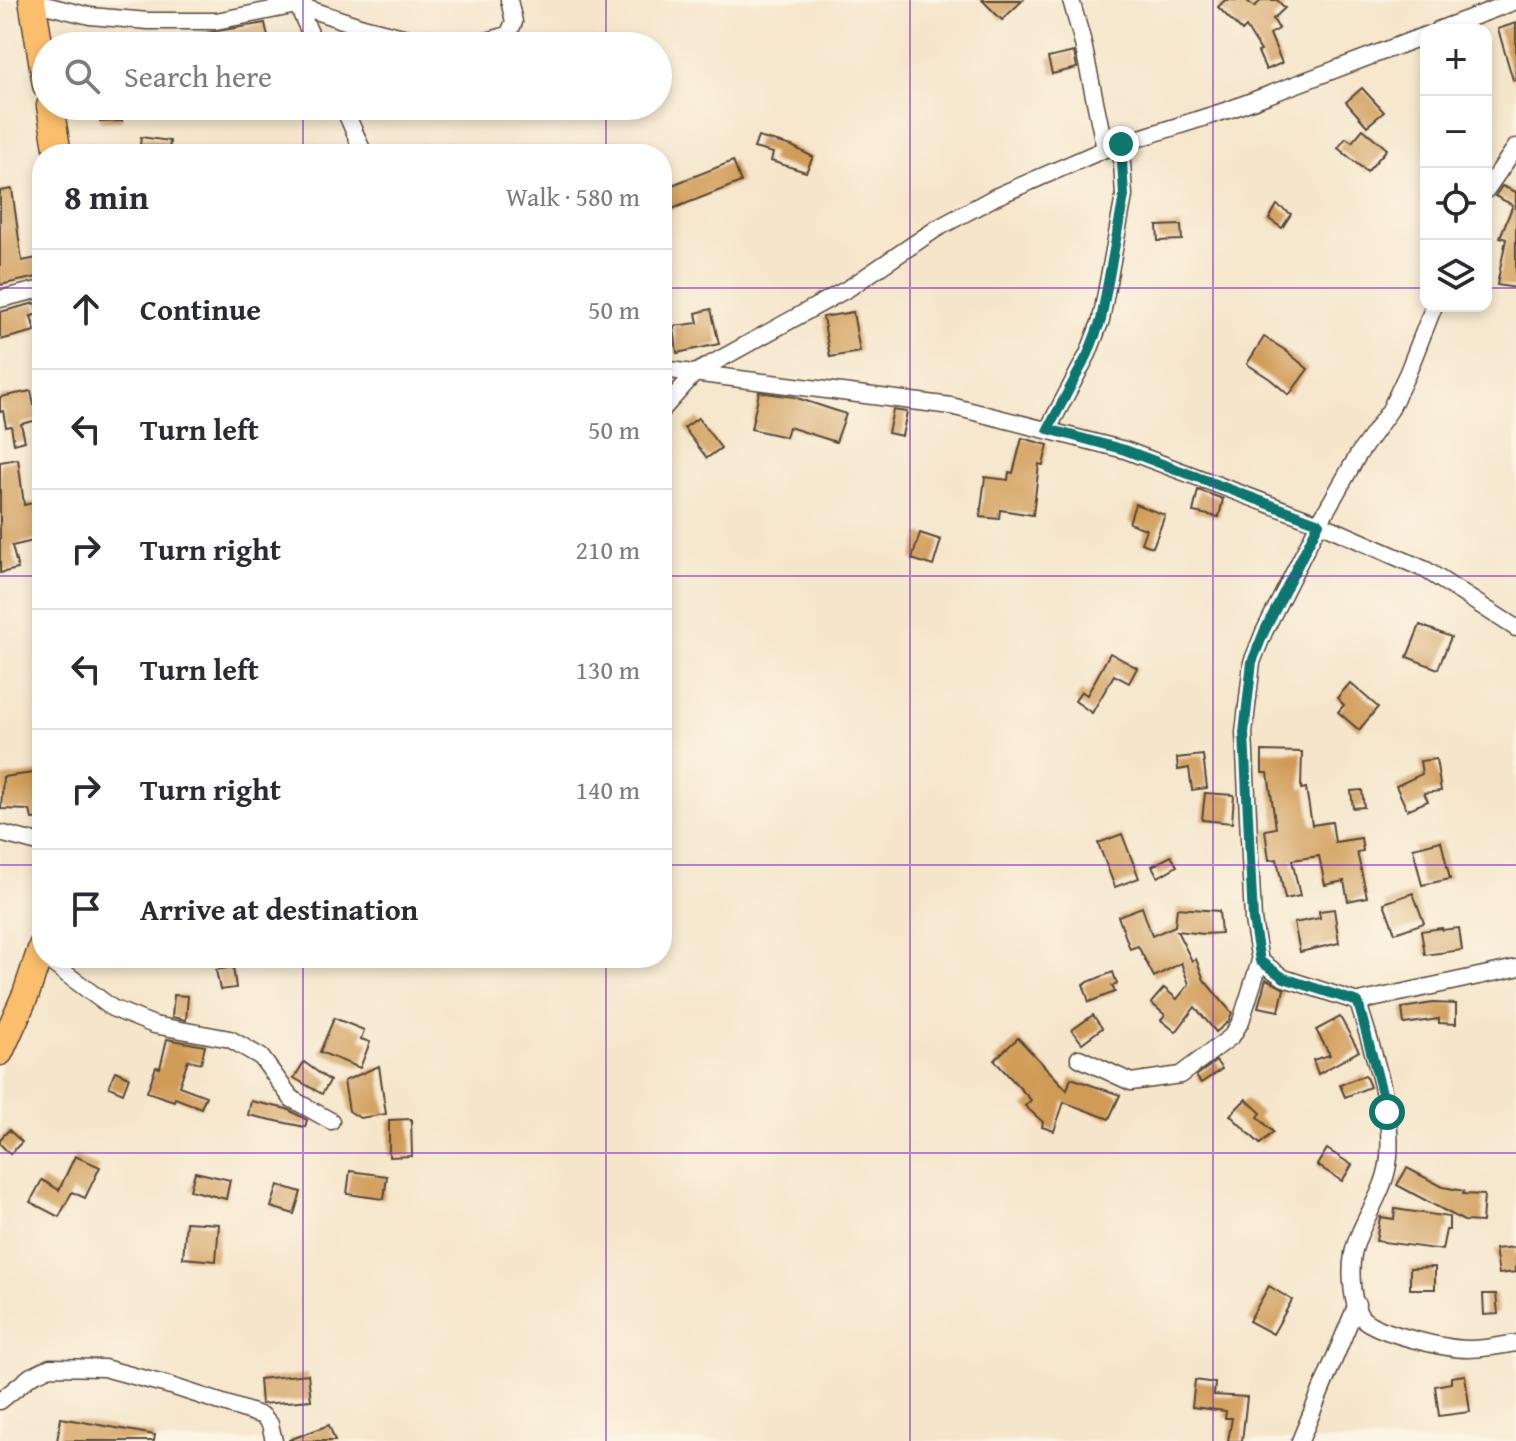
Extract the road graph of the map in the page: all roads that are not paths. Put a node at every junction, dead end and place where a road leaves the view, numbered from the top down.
1 (509, 0) edge
2 (1071, 0) edge
3 (32, 1) edge
4 (1516, 1) edge
5 (296, 3) edge
6 (1454, 24) edge
7 (37, 32) edge
8 (309, 32) edge
9 (383, 32) edge
10 (509, 32) edge
11 (1420, 37) edge
12 (52, 120) edge
13 (349, 120) edge
14 (56, 144) edge
15 (360, 144) edge
16 (1113, 146) junction
17 (1516, 147) edge
18 (1492, 181) edge
19 (32, 291) edge
20 (0, 299) edge
21 (1432, 312) edge
22 (672, 370) edge
23 (695, 373) junction
24 (672, 399) edge
25 (1048, 429) junction
26 (1319, 523) junction
27 (1516, 628) edge
28 (0, 833) edge
29 (32, 841) edge
30 (1260, 961) junction
31 (36, 968) edge
32 (61, 968) edge
33 (1516, 968) edge
34 (1358, 1002) junction
35 (0, 1052) edge
36 (1079, 1058) dead end
37 (331, 1121) dead end
38 (1357, 1304) junction
39 (1516, 1343) edge
40 (0, 1401) edge
41 (274, 1441) edge
42 (1300, 1441) edge

1 - 10 street
2 - 16 street
3 - 5 street
3 - 7 main road
4 - 6 street
5 - 8 street
5 - 9 street
11 - 16 street
12 - 14 main road
13 - 15 street
16 - 23 street
16 - 25 street
17 - 18 street
19 - 20 street
21 - 26 street
22 - 23 street
23 - 24 street
23 - 25 street
25 - 26 street
26 - 27 street
26 - 30 street
28 - 29 street
30 - 34 street
30 - 36 street
31 - 35 main road
32 - 37 street
33 - 34 street
34 - 38 street
38 - 39 street
38 - 42 street
40 - 41 street

